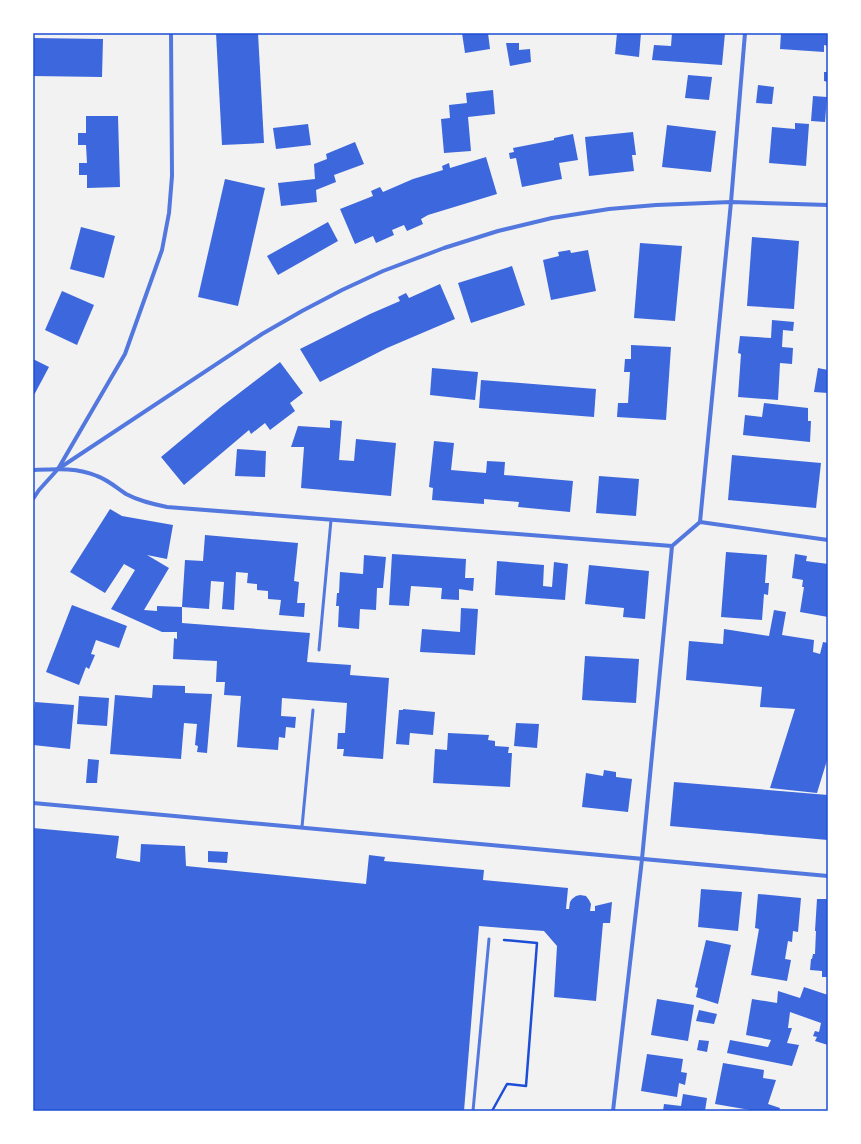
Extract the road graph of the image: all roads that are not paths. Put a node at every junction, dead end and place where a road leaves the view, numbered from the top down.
1 (171, 33) edge
2 (745, 33) edge
3 (731, 202) junction
4 (828, 205) edge
5 (58, 469) junction
6 (33, 470) edge
7 (33, 498) edge
8 (331, 520) junction
9 (700, 522) junction
10 (828, 540) edge
11 (672, 546) junction
12 (319, 650) dead end
13 (313, 710) dead end
14 (33, 803) edge
15 (302, 827) junction
16 (642, 859) junction
17 (828, 876) edge
18 (489, 939) road end
19 (473, 1111) edge
20 (613, 1111) edge

1 - 5 street
2 - 3 street
3 - 4 street
3 - 5 street
3 - 9 street
5 - 6 street
5 - 7 street
5 - 8 street
8 - 11 street
8 - 12 lane
9 - 10 street
9 - 11 street
11 - 16 street
13 - 15 lane
14 - 15 street
15 - 16 street
16 - 17 street
16 - 20 street
18 - 19 lane

